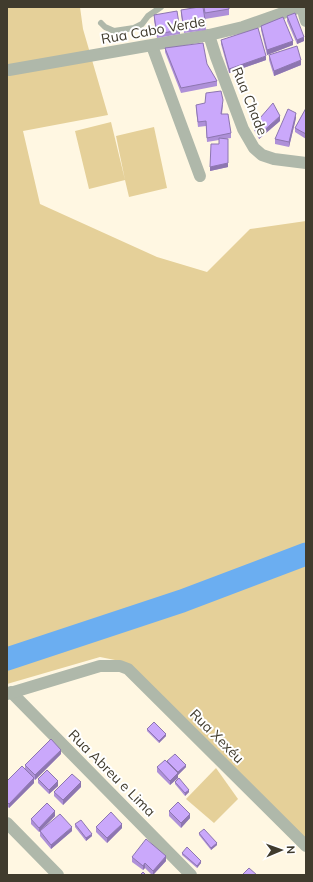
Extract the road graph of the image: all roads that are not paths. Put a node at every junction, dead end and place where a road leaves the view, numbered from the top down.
1 (161, 7) edge
2 (301, 7) edge
3 (306, 21) edge
4 (101, 23) dead end
5 (209, 35) junction
6 (152, 46) junction
7 (9, 70) dead end
8 (306, 163) edge
9 (200, 176) dead end
10 (9, 693) edge
11 (7, 823) edge
12 (306, 846) edge
13 (58, 875) edge
14 (191, 875) edge

1 - 4 lane
2 - 3 street
2 - 5 street, Rua Cabo Verde
5 - 6 street, Rua Cabo Verde
5 - 8 street, Rua Chade
6 - 7 street, Rua Cabo Verde
6 - 9 street
10 - 12 street, Rua Xexéu
10 - 14 street, Rua Abreu e Lima
11 - 13 street

